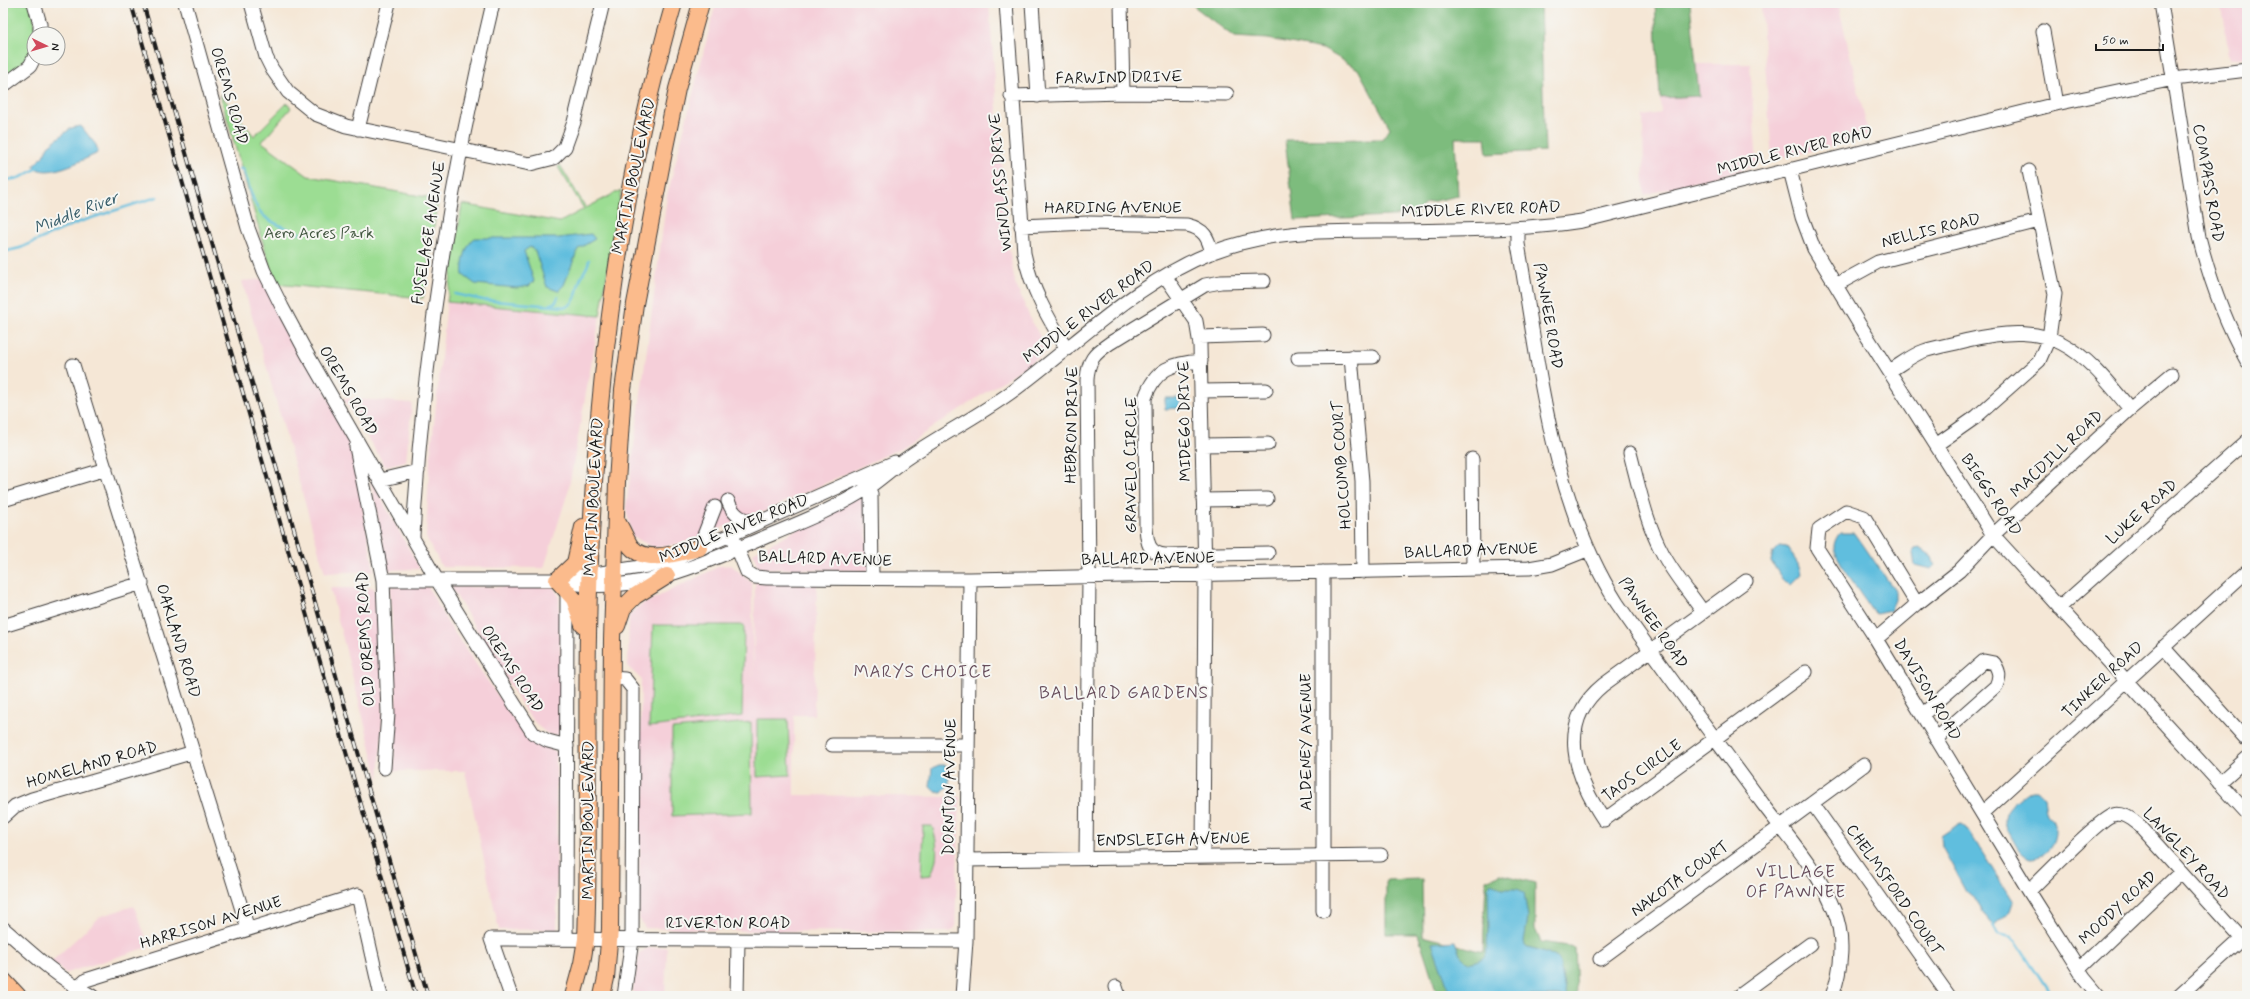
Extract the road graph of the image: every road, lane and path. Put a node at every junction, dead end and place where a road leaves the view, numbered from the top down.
1 (34, 3) edge
2 (185, 3) edge
3 (251, 3) edge
4 (390, 3) edge
5 (493, 3) edge
6 (603, 3) edge
7 (674, 3) edge
8 (701, 3) edge
9 (1006, 3) edge
10 (1032, 3) edge
11 (1121, 3) edge
12 (2161, 3) edge
13 (40, 26) edge
14 (2043, 31) dead end
15 (30, 66) edge
16 (2247, 70) edge
17 (2174, 79) junction
18 (3, 86) edge
19 (1123, 93) junction
20 (1227, 94) dead end
21 (1011, 96) junction
22 (1038, 96) junction
23 (2056, 104) junction
24 (358, 129) junction
25 (460, 150) junction
26 (1790, 170) junction
27 (2028, 172) dead end
28 (2039, 221) junction
29 (1021, 226) junction
30 (1518, 228) junction
31 (1212, 253) junction
32 (1166, 276) junction
33 (1264, 281) dead end
34 (1836, 285) junction
35 (1181, 298) junction
36 (1263, 335) dead end
37 (1199, 337) junction
38 (2050, 338) junction
39 (1067, 349) junction
40 (1351, 357) junction
41 (1373, 357) dead end
42 (1298, 358) dead end
43 (1201, 360) junction
44 (2247, 361) edge
45 (73, 365) dead end
46 (1890, 371) junction
47 (2172, 374) dead end
48 (1266, 390) dead end
49 (1202, 391) junction
50 (2130, 409) junction
51 (597, 431) junction
52 (354, 438) junction
53 (2247, 441) edge
54 (1268, 444) dead end
55 (1203, 445) junction
56 (1936, 445) junction
57 (1630, 453) dead end
58 (910, 456) junction
59 (1472, 459) dead end
60 (106, 469) junction
61 (418, 471) junction
62 (380, 480) junction
63 (868, 488) junction
64 (1267, 499) dead end
65 (3, 500) edge
66 (1203, 500) junction
67 (728, 501) dead end
68 (715, 507) dead end
69 (616, 520) junction
70 (760, 522) junction
71 (732, 535) junction
72 (1993, 535) junction
73 (413, 536) junction
74 (699, 548) junction
75 (737, 549) junction
76 (1588, 550) junction
77 (1268, 552) dead end
78 (1204, 554) junction
79 (1473, 570) junction
80 (2247, 571) edge
81 (1323, 572) junction
82 (1363, 572) junction
83 (1205, 575) junction
84 (667, 576) junction
85 (614, 577) junction
86 (1089, 577) junction
87 (872, 578) junction
88 (970, 579) junction
89 (383, 580) junction
90 (437, 580) junction
91 (590, 580) junction
92 (1746, 580) dead end
93 (142, 583) junction
94 (562, 586) junction
95 (1917, 604) junction
96 (2059, 608) junction
97 (1703, 612) junction
98 (3, 626) edge
99 (588, 637) junction
100 (612, 639) junction
101 (1876, 639) junction
102 (2163, 647) junction
103 (1650, 650) junction
104 (1806, 672) dead end
105 (618, 679) junction
106 (2127, 681) junction
107 (1922, 715) junction
108 (1715, 738) junction
109 (1936, 739) junction
110 (2247, 740) edge
111 (967, 745) junction
112 (567, 746) junction
113 (832, 746) dead end
114 (194, 752) junction
115 (2247, 758) edge
116 (1864, 764) dead end
117 (384, 768) dead end
118 (2219, 783) junction
119 (1812, 803) junction
120 (1982, 813) junction
121 (2247, 814) edge
122 (3, 817) edge
123 (1780, 827) junction
124 (1381, 855) dead end
125 (1323, 856) junction
126 (1203, 857) junction
127 (1086, 858) junction
128 (966, 860) junction
129 (2181, 872) junction
130 (2029, 891) junction
131 (1323, 911) dead end
132 (3, 928) edge
133 (248, 929) junction
134 (2244, 937) edge
135 (566, 939) junction
136 (586, 939) junction
137 (610, 940) junction
138 (632, 940) junction
139 (738, 940) junction
140 (966, 941) junction
141 (1810, 944) dead end
142 (1600, 959) dead end
143 (2078, 969) junction
144 (3, 980) edge
145 (79, 993) edge
146 (18, 996) edge
147 (92, 996) edge
148 (381, 996) edge
149 (511, 996) edge
150 (573, 996) edge
151 (602, 996) edge
152 (624, 996) edge
153 (737, 996) edge
154 (962, 996) edge
155 (1739, 996) edge
156 (1832, 996) edge
157 (1949, 996) edge
158 (2099, 996) edge
159 (2179, 996) edge

1 - 13 street
2 - 52 street, OREMS ROAD
3 - 24 street
4 - 24 street
5 - 25 street, FUSELAGE AVENUE
6 - 25 street
7 - 51 main road, MARTIN BOULEVARD
8 - 69 main road, MARTIN BOULEVARD
9 - 21 street, WINDLASS DRIVE
10 - 22 street
11 - 19 street
12 - 17 street, COMPASS ROAD
14 - 23 street
15 - 18 street
16 - 17 street, MIDDLE RIVER ROAD
17 - 23 street, MIDDLE RIVER ROAD
17 - 44 street, COMPASS ROAD
19 - 20 street, FARWIND DRIVE
19 - 22 street, FARWIND DRIVE
21 - 22 street, FARWIND DRIVE
21 - 29 street, WINDLASS DRIVE
23 - 26 street, MIDDLE RIVER ROAD
24 - 25 street
25 - 61 street, FUSELAGE AVENUE
26 - 30 street, MIDDLE RIVER ROAD
26 - 34 street, BIGGS ROAD
27 - 28 street
28 - 34 street, NELLIS ROAD
28 - 38 street
29 - 31 street, HARDING AVENUE
29 - 39 street, WINDLASS DRIVE
30 - 31 street, MIDDLE RIVER ROAD
30 - 76 street, PAWNEE ROAD
31 - 32 street, MIDDLE RIVER ROAD
32 - 35 street, MIDEGO DRIVE
32 - 39 street, MIDDLE RIVER ROAD
33 - 35 street, HEBRON DRIVE
34 - 46 street, BIGGS ROAD
35 - 37 street, MIDEGO DRIVE
35 - 86 street, HEBRON DRIVE
36 - 37 street
37 - 43 street, MIDEGO DRIVE
38 - 46 street
38 - 50 street
38 - 56 street
39 - 58 street, MIDDLE RIVER ROAD
40 - 41 street
40 - 42 street
40 - 82 street, HOLCUMB COURT
43 - 49 street, MIDEGO DRIVE
43 - 78 street, GRAVELO CIRCLE
45 - 60 street, OAKLAND ROAD
46 - 56 street, BIGGS ROAD
47 - 50 street, MACDILL ROAD
48 - 49 street
49 - 55 street, MIDEGO DRIVE
50 - 72 street, MACDILL ROAD
51 - 91 main road, MARTIN BOULEVARD
51 - 94 main road
52 - 62 street, OREMS ROAD
52 - 89 street, OLD OREMS ROAD
53 - 96 street, LUKE ROAD
54 - 55 street
55 - 66 street, MIDEGO DRIVE
56 - 72 street, BIGGS ROAD
57 - 97 street
58 - 63 street, MIDDLE RIVER ROAD
58 - 70 street, MIDDLE RIVER ROAD
59 - 79 street
60 - 65 street
60 - 93 street, OAKLAND ROAD
61 - 62 street
61 - 73 street, FUSELAGE AVENUE
62 - 73 street, OREMS ROAD
63 - 75 street, MIDDLE RIVER ROAD
63 - 87 street
64 - 66 street
66 - 78 street, MIDEGO DRIVE
67 - 70 street
68 - 74 street
69 - 74 main road
69 - 85 main road, MARTIN BOULEVARD
70 - 71 street, MIDDLE RIVER ROAD
71 - 74 street, MIDDLE RIVER ROAD
71 - 75 street, BALLARD AVENUE
72 - 95 street, MACDILL ROAD
72 - 96 street, BIGGS ROAD
73 - 90 street, OREMS ROAD
74 - 85 street, MIDDLE RIVER ROAD
75 - 84 street, MIDDLE RIVER ROAD
75 - 87 street, BALLARD AVENUE
76 - 79 street, BALLARD AVENUE
76 - 103 street, PAWNEE ROAD
77 - 78 street, GRAVELO CIRCLE
78 - 83 street, MIDEGO DRIVE
79 - 82 street, BALLARD AVENUE
80 - 102 street, TINKER ROAD
81 - 82 street, BALLARD AVENUE
81 - 83 street, BALLARD AVENUE
81 - 125 street, ALDENEY AVENUE
83 - 86 street, BALLARD AVENUE
83 - 126 street, MIDEGO DRIVE
84 - 85 street, MIDDLE RIVER ROAD
84 - 100 main road
85 - 91 street, MIDDLE RIVER ROAD
85 - 100 main road, MARTIN BOULEVARD
86 - 88 street, BALLARD AVENUE
86 - 127 street, HEBRON DRIVE
87 - 88 street, BALLARD AVENUE
88 - 111 street, DORNTON AVENUE
89 - 90 street, MIDDLE RIVER ROAD
89 - 117 street, OLD OREMS ROAD
90 - 94 street, MIDDLE RIVER ROAD
90 - 112 street, OREMS ROAD
91 - 94 street, MIDDLE RIVER ROAD
91 - 99 main road, MARTIN BOULEVARD
92 - 97 street
93 - 98 street
93 - 114 street, OAKLAND ROAD
94 - 99 main road
94 - 112 street, MARTIN BOULEVARD
95 - 101 street, MACDILL ROAD
95 - 101 street, DAVISON ROAD
96 - 106 street, BIGGS ROAD
97 - 103 street
99 - 136 main road, MARTIN BOULEVARD
100 - 105 main road, MARTIN BOULEVARD
101 - 107 street, DAVISON ROAD
102 - 106 street, TINKER ROAD
102 - 110 street
103 - 108 street, PAWNEE ROAD
103 - 108 street, TAOS CIRCLE
104 - 108 street
105 - 137 main road, MARTIN BOULEVARD
105 - 138 street, MARTIN BOULEVARD
106 - 118 street, BIGGS ROAD
106 - 120 street, TINKER ROAD
107 - 109 street, DAVISON ROAD
107 - 109 street
108 - 123 street, PAWNEE ROAD
109 - 120 street, DAVISON ROAD
111 - 113 street
111 - 128 street, DORNTON AVENUE
112 - 135 street, MARTIN BOULEVARD
114 - 122 street, HOMELAND ROAD
114 - 133 street, OAKLAND ROAD
115 - 118 street
116 - 119 street, NAKOTA COURT
118 - 121 street, BIGGS ROAD
119 - 123 street, NAKOTA COURT
119 - 157 street, CHELMSFORD COURT
120 - 130 street, DAVISON ROAD
123 - 142 street, NAKOTA COURT
123 - 156 street, PAWNEE ROAD
124 - 125 street, ENDSLEIGH AVENUE
125 - 126 street, ENDSLEIGH AVENUE
125 - 131 street, ALDENEY AVENUE
126 - 127 street, ENDSLEIGH AVENUE
127 - 128 street, ENDSLEIGH AVENUE
128 - 140 street, DORNTON AVENUE
129 - 130 street, LANGLEY ROAD
129 - 134 street, LANGLEY ROAD
129 - 143 street, MOODY ROAD
130 - 143 street, DAVISON ROAD
132 - 145 street
133 - 145 street, HARRISON AVENUE
133 - 148 street, HARRISON AVENUE
134 - 159 street
135 - 136 street, RIVERTON ROAD
135 - 149 street, RIVERTON ROAD
136 - 137 street, RIVERTON ROAD
136 - 150 main road, MARTIN BOULEVARD
137 - 138 street, RIVERTON ROAD
137 - 151 main road, MARTIN BOULEVARD
138 - 139 street, RIVERTON ROAD
138 - 152 street, MARTIN BOULEVARD
139 - 140 street, RIVERTON ROAD
139 - 153 street
140 - 154 street, DORNTON AVENUE
141 - 155 street
143 - 158 street, DAVISON ROAD
144 - 146 main road
145 - 147 street

